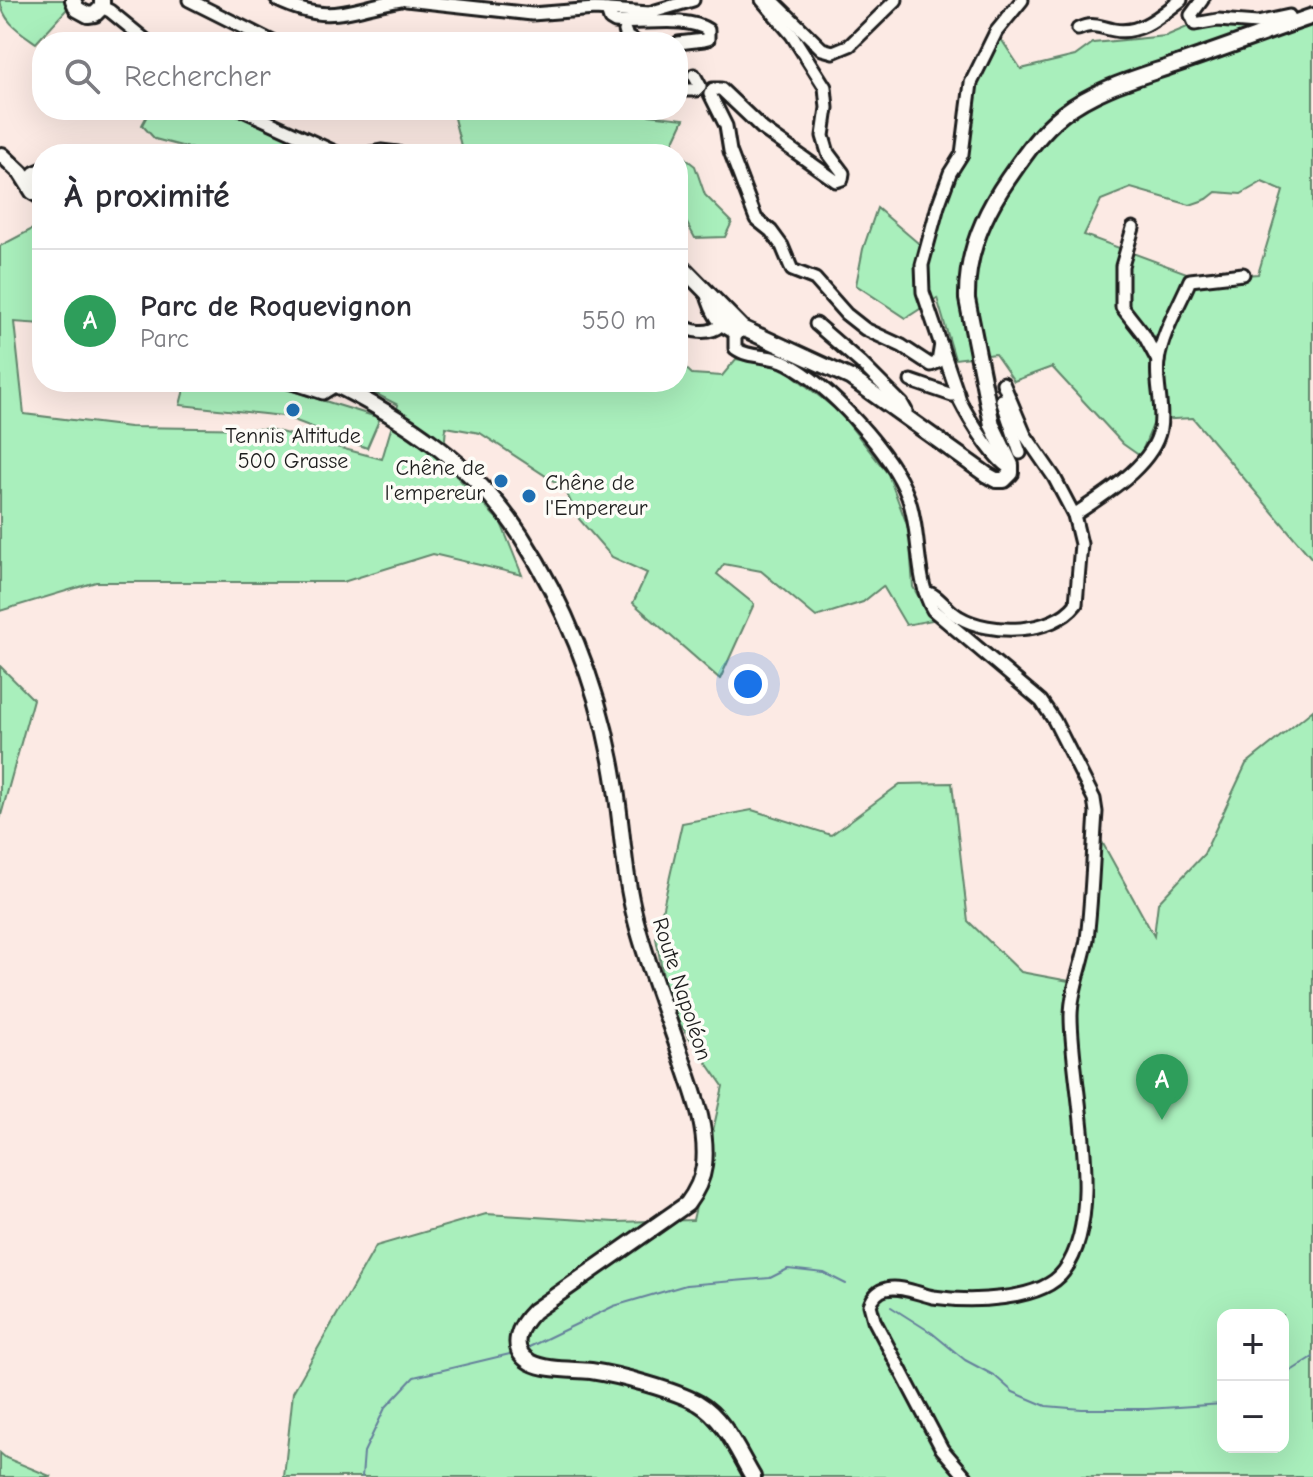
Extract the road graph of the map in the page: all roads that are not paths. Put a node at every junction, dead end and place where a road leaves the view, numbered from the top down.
1 (73, 0) edge
2 (189, 0) edge
3 (277, 0) edge
4 (404, 0) edge
5 (693, 0) edge
6 (762, 0) edge
7 (772, 0) edge
8 (896, 0) edge
9 (1022, 0) edge
10 (1202, 0) edge
11 (1175, 2) edge
12 (102, 4) edge
13 (607, 10) junction
14 (1313, 16) edge
15 (1293, 23) junction
16 (1078, 29) dead end
17 (136, 32) edge
18 (253, 32) edge
19 (688, 42) edge
20 (694, 75) dead end
21 (688, 90) edge
22 (265, 120) edge
23 (317, 144) edge
24 (1, 154) edge
25 (32, 173) edge
26 (1133, 228) dead end
27 (688, 273) edge
28 (1243, 274) dead end
29 (706, 292) junction
30 (816, 324) dead end
31 (721, 325) junction
32 (688, 330) edge
33 (740, 330) junction
34 (941, 344) junction
35 (1158, 361) junction
36 (911, 381) dead end
37 (348, 392) edge
38 (958, 393) junction
39 (904, 415) junction
40 (1020, 453) dead end
41 (1012, 469) junction
42 (1074, 515) junction
43 (925, 592) junction
44 (753, 1477) edge
45 (966, 1477) edge

1 - 12 main road
2 - 18 street
3 - 4 street
4 - 13 street
5 - 13 street
6 - 34 street
7 - 8 street
9 - 34 street
10 - 15 street
11 - 16 street
12 - 17 street
13 - 19 street
14 - 15 main road
15 - 41 main road
20 - 21 street
22 - 23 street
24 - 25 main road
26 - 35 street
27 - 29 main road
28 - 35 street
29 - 31 street
29 - 33 main road
30 - 39 street
31 - 32 street
31 - 33 street
33 - 39 main road
33 - 43 street
34 - 38 street
35 - 42 street
36 - 38 street
37 - 44 main road, Route Napoléon
38 - 41 street
39 - 41 main road
40 - 42 street
42 - 43 street
43 - 45 street

